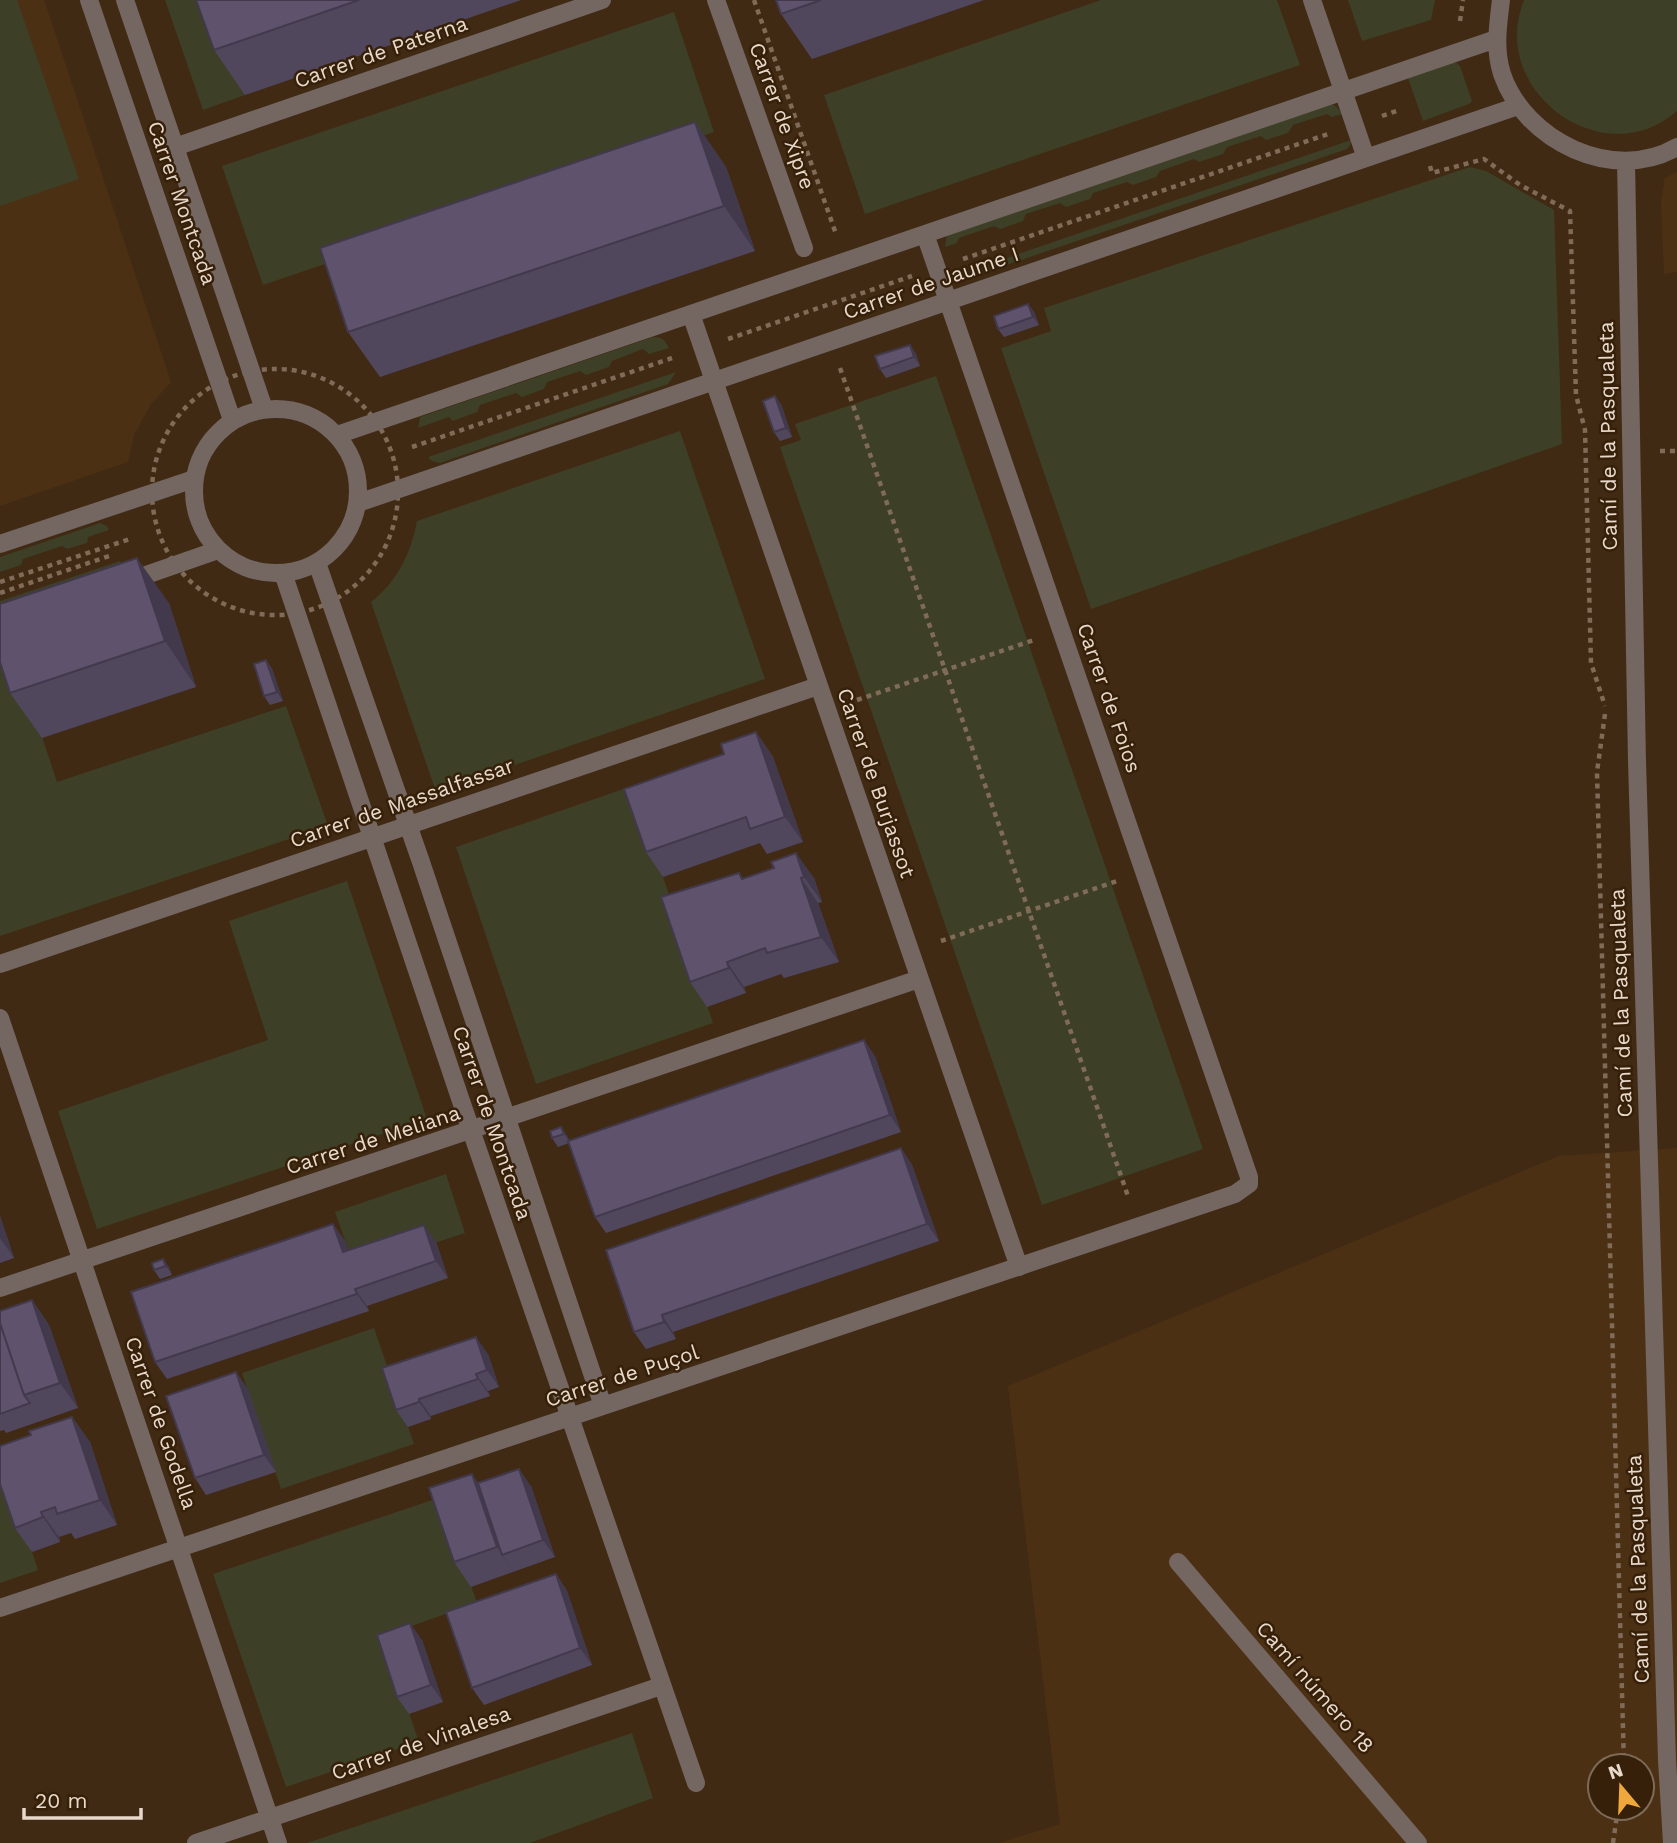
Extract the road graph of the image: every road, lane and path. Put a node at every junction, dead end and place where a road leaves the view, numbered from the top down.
1 (89, 0) edge
2 (125, 0) edge
3 (602, 0) edge
4 (716, 0) edge
5 (754, 0) edge
6 (1312, 0) edge
7 (1501, 0) edge
8 (1496, 39) junction
9 (1343, 91) junction
10 (1518, 106) junction
11 (1399, 110) dead end
12 (1378, 117) dead end
13 (1333, 132) dead end
14 (175, 147) junction
15 (1677, 147) edge
16 (1366, 158) junction
17 (1626, 161) junction
18 (1429, 163) dead end
19 (925, 234) junction
20 (837, 237) dead end
21 (804, 248) dead end
22 (952, 263) dead end
23 (924, 272) dead end
24 (948, 301) junction
25 (691, 314) junction
26 (721, 341) dead end
27 (672, 358) dead end
28 (270, 367) dead end
29 (839, 367) dead end
30 (713, 381) junction
31 (200, 392) dead end
32 (264, 409) junction
33 (365, 409) dead end
34 (232, 420) junction
35 (380, 432) dead end
36 (337, 435) junction
37 (412, 447) dead end
38 (152, 477) dead end
39 (194, 479) junction
40 (396, 480) dead end
41 (358, 503) junction
42 (398, 504) dead end
43 (153, 505) dead end
44 (164, 537) junction
45 (130, 539) dead end
46 (154, 541) dead end
47 (0, 544) edge
48 (218, 550) junction
49 (169, 551) dead end
50 (117, 554) dead end
51 (317, 563) junction
52 (283, 573) junction
53 (185, 574) dead end
54 (0, 582) edge
55 (104, 589) edge
56 (0, 593) edge
57 (345, 597) dead end
58 (281, 614) dead end
59 (1034, 640) dead end
60 (946, 670) junction
61 (818, 686) junction
62 (858, 700) dead end
63 (408, 825) junction
64 (372, 837) junction
65 (1117, 881) dead end
66 (1028, 912) junction
67 (941, 941) dead end
68 (0, 964) edge
69 (919, 979) junction
70 (0, 1018) edge
71 (505, 1119) junction
72 (471, 1131) junction
73 (1249, 1177) joint
74 (1130, 1200) dead end
75 (82, 1261) junction
76 (1019, 1267) junction
77 (0, 1288) edge
78 (603, 1406) junction
79 (569, 1417) junction
80 (179, 1548) junction
81 (1178, 1562) dead end
82 (0, 1608) edge
83 (661, 1686) junction
84 (1624, 1752) edge
85 (695, 1783) dead end
86 (270, 1818) junction
87 (1616, 1822) edge
88 (195, 1843) edge
89 (278, 1843) edge
90 (1418, 1843) edge
91 (1613, 1843) edge
92 (1672, 1843) edge

1 - 34 street, Carrer Montcada
2 - 14 street, Carrer Montcada
3 - 14 street, Carrer de Paterna
4 - 21 street, Carrer de Xipre
5 - 20 path
6 - 9 street
7 - 8 street
8 - 9 street
8 - 10 street
9 - 16 street
9 - 19 street
10 - 16 street, Carrer de Jaume I
10 - 17 street
11 - 12 path
13 - 22 path
14 - 32 street, Carrer Montcada
15 - 17 street
16 - 24 street, Carrer de Jaume I
17 - 92 street, Camí de la Pasqualeta
18 - 84 path
19 - 24 street, Carrer de Foios
19 - 25 street
23 - 26 path
24 - 30 street, Carrer de Jaume I
24 - 73 street, Carrer de Foios
25 - 30 street, Carrer de Burjassot
25 - 36 street
27 - 37 path
28 - 33 path
29 - 60 path
30 - 41 street, Carrer de Jaume I
30 - 61 street, Carrer de Burjassot
31 - 38 path
32 - 34 street
32 - 36 street
34 - 39 street
35 - 40 path
36 - 41 street
39 - 47 street
39 - 48 street
41 - 51 street
42 - 57 path
43 - 44 path
44 - 46 path
44 - 49 path
45 - 54 path
48 - 52 street
48 - 55 street
50 - 56 path
51 - 52 street
51 - 63 street, Carrer de Montcada
52 - 64 street, Carrer de Montcada
53 - 58 path
59 - 60 path
60 - 62 path
60 - 66 path
61 - 63 street, Carrer de Massalfassar
61 - 69 street, Carrer de Burjassot
63 - 64 street, Carrer de Massalfassar
63 - 71 street, Carrer de Montcada
64 - 68 street, Carrer de Massalfassar
64 - 72 street, Carrer de Montcada
65 - 66 path
66 - 67 path
66 - 74 path
69 - 71 street, Carrer de Meliana
69 - 76 street, Carrer de Burjassot
70 - 75 street, Carrer de Godella
71 - 72 street, Carrer de Meliana
71 - 78 street, Carrer de Montcada
72 - 75 street, Carrer de Meliana
72 - 79 street, Carrer de Montcada
73 - 76 street, Carrer de Puçol
75 - 77 street, Carrer de Meliana
75 - 80 street, Carrer de Godella
76 - 78 street, Carrer de Puçol
78 - 79 street, Carrer de Puçol
79 - 80 street, Carrer de Puçol
79 - 83 street, Carrer de Montcada
80 - 82 street, Carrer de Puçol
80 - 86 street, Carrer de Godella
81 - 90 street, Camí número 18
83 - 85 street
83 - 86 street, Carrer de Vinalesa
86 - 88 street, Carrer de Vinalesa
86 - 89 street, Carrer de Godella
87 - 91 path

